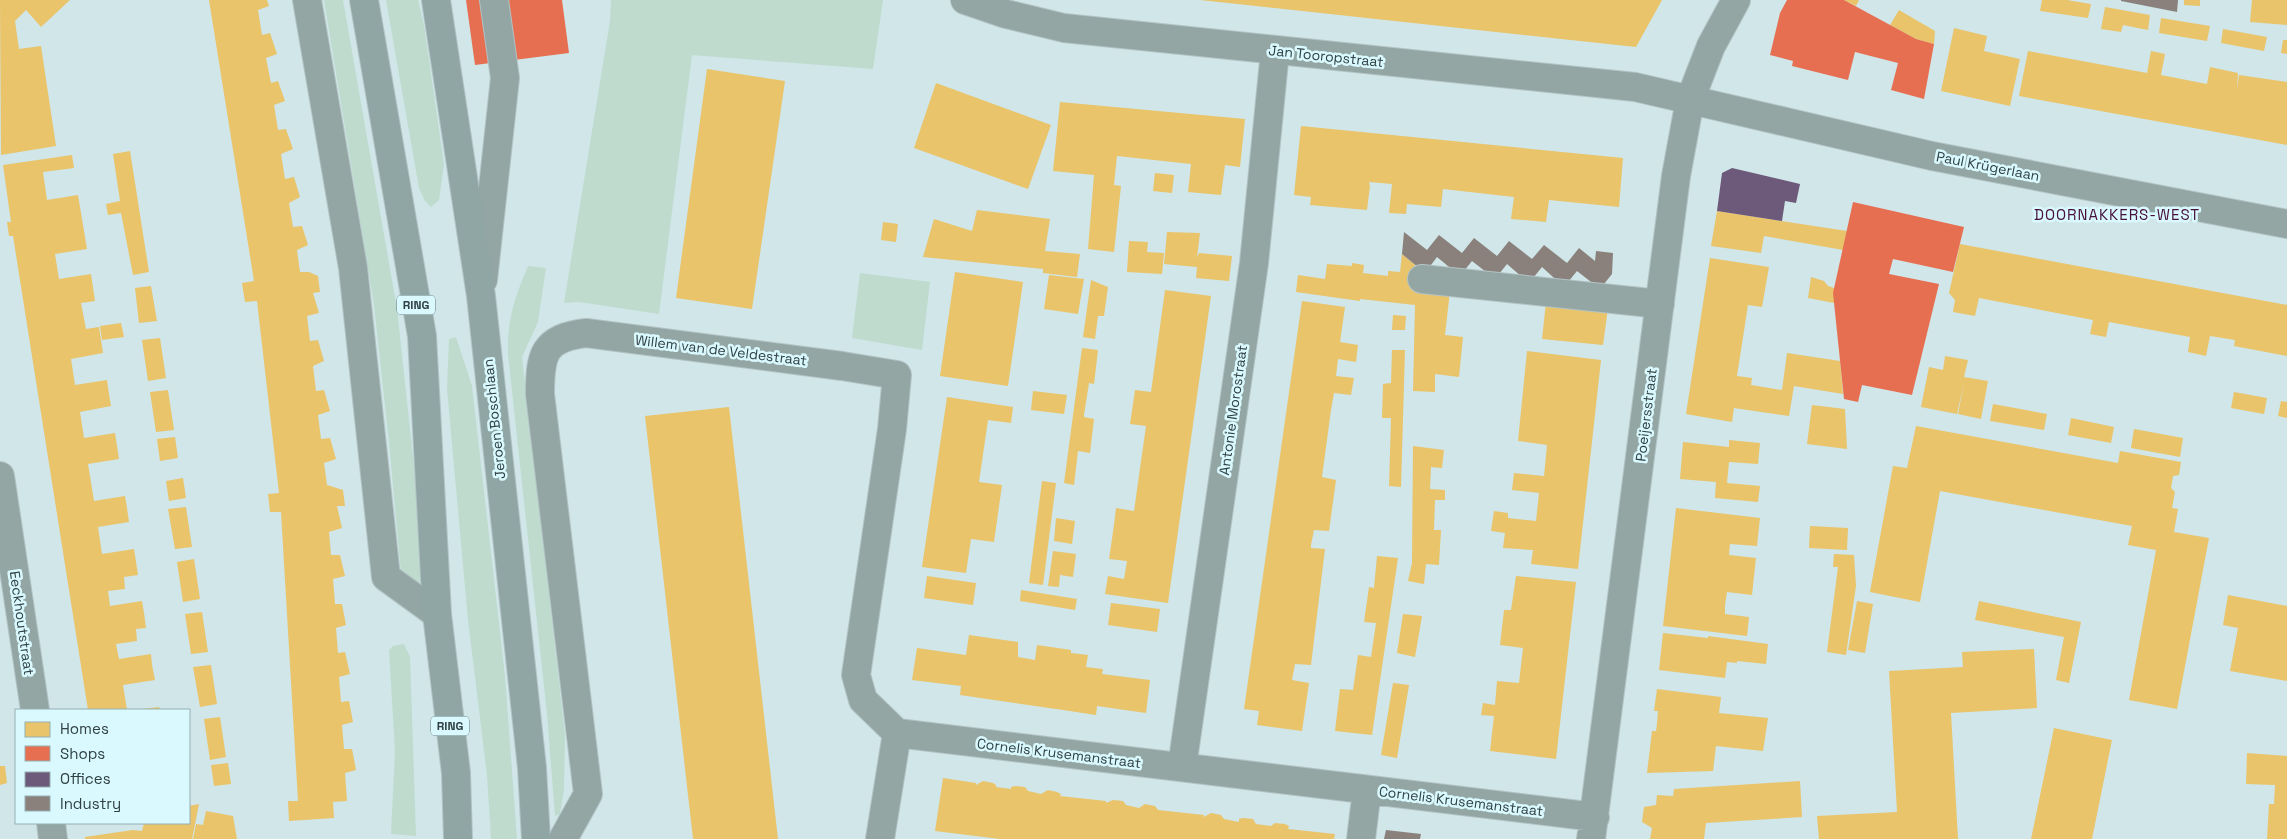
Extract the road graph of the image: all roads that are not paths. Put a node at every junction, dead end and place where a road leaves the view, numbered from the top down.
1 (307, 0) edge
2 (364, 0) edge
3 (436, 0) edge
4 (494, 0) edge
5 (965, 0) edge
6 (1736, 0) edge
7 (1007, 7) edge
8 (1275, 51) junction
9 (1690, 100) junction
10 (2287, 224) edge
11 (1422, 279) dead end
12 (481, 296) junction
13 (1660, 304) junction
14 (0, 476) edge
15 (437, 614) junction
16 (35, 709) edge
17 (897, 733) junction
18 (1182, 767) junction
19 (1367, 790) junction
20 (51, 824) edge
21 (1593, 828) edge
22 (53, 839) edge
23 (458, 839) edge
24 (536, 839) edge
25 (563, 839) edge
26 (880, 839) edge
27 (1361, 839) edge

1 - 15 street
2 - 15 main road, RING
3 - 12 main road, Jeroen Boschlaan
4 - 12 street
5 - 7 street, Jan Tooropstraat
6 - 9 street, Poeijersstraat
7 - 8 street, Jan Tooropstraat
8 - 9 street, Jan Tooropstraat
8 - 18 street, Antonie Morostraat
9 - 10 street, Paul Krügerlaan
9 - 13 street, Poeijersstraat
11 - 13 street
12 - 24 main road, Jeroen Boschlaan
13 - 21 street, Poeijersstraat
14 - 16 street, Eeckhoutstraat
15 - 23 main road, RING
17 - 18 street, Cornelis Krusemanstraat
17 - 25 street, Willem van de Veldestraat
17 - 26 street
18 - 19 street, Cornelis Krusemanstraat
19 - 21 street, Cornelis Krusemanstraat
19 - 27 street
20 - 22 street

